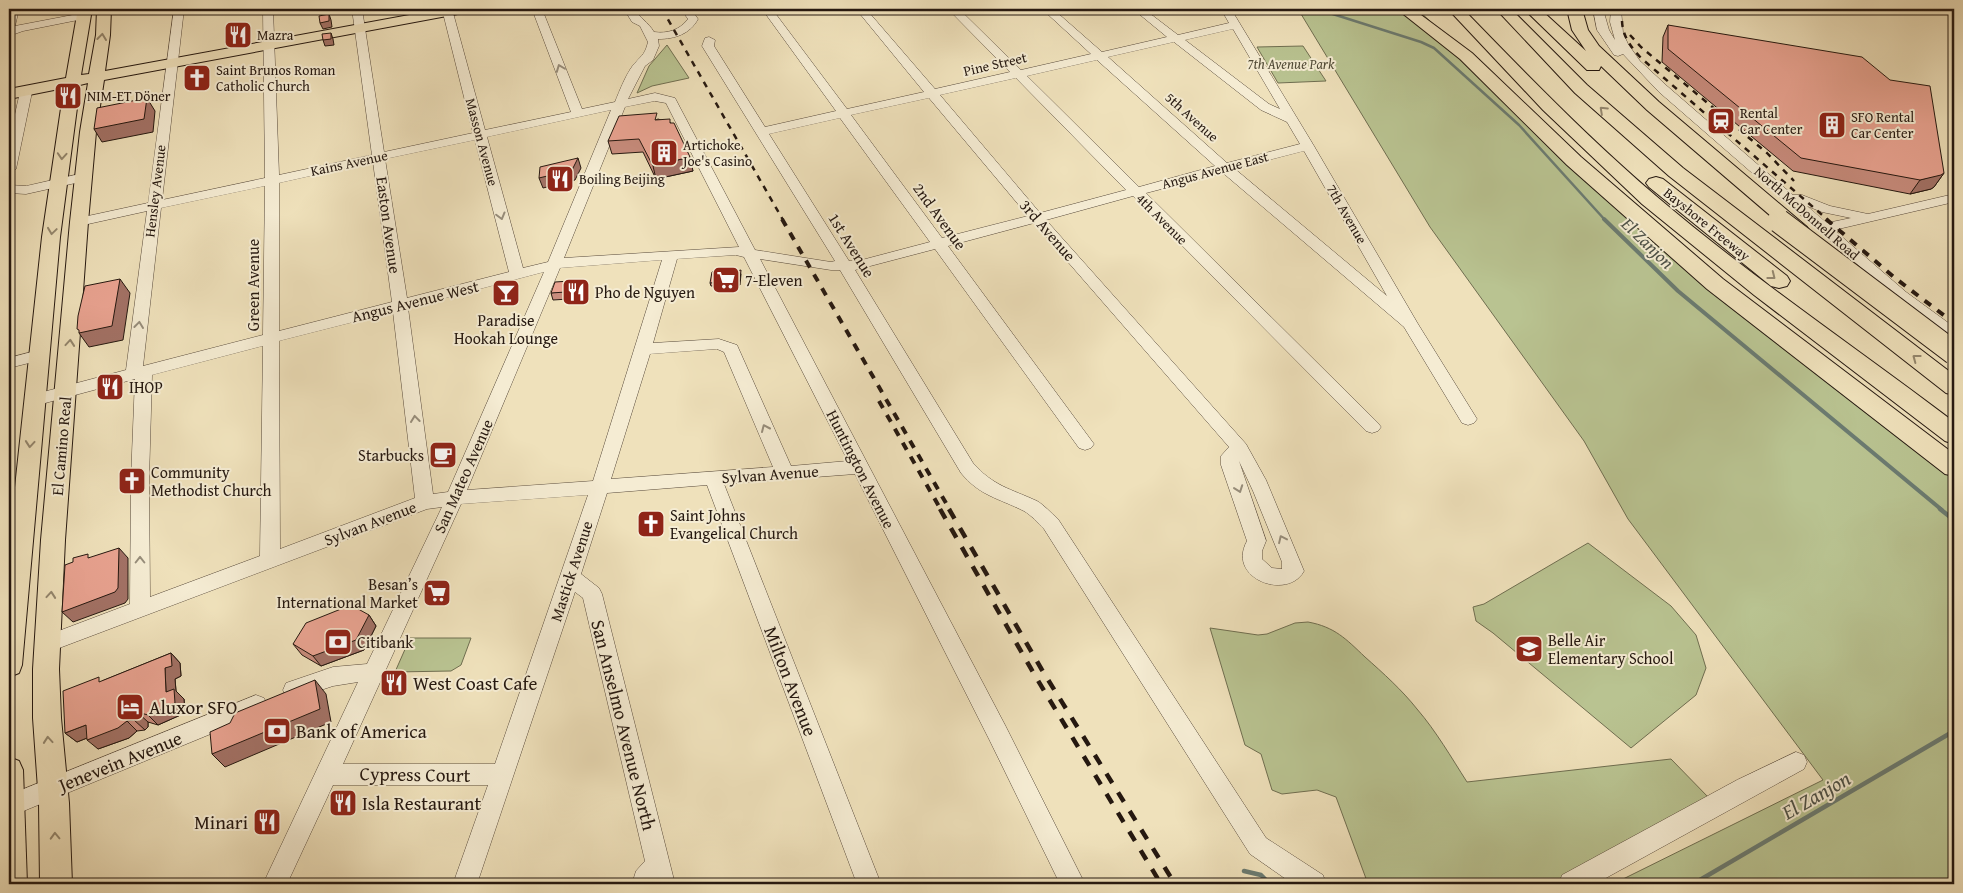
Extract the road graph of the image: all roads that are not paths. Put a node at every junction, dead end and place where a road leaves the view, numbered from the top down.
1 (14, 9) edge
2 (104, 9) edge
3 (179, 9) edge
4 (268, 9) edge
5 (358, 9) edge
6 (463, 9) edge
7 (537, 9) edge
8 (629, 9) edge
9 (767, 9) edge
10 (861, 9) edge
11 (953, 9) edge
12 (1047, 9) edge
13 (1138, 9) edge
14 (1226, 9) edge
15 (1404, 9) edge
16 (1438, 9) edge
17 (1455, 9) edge
18 (1477, 9) edge
19 (1502, 9) edge
20 (1524, 9) edge
21 (1531, 9) edge
22 (1546, 9) edge
23 (1575, 9) edge
24 (1598, 9) edge
25 (1616, 9) edge
26 (447, 10) edge
27 (687, 10) edge
28 (84, 13) edge
29 (1236, 26) junction
30 (360, 27) junction
31 (12, 28) edge
32 (649, 37) junction
33 (1177, 39) junction
34 (709, 40) dead end
35 (268, 44) junction
36 (1492, 48) junction
37 (1100, 56) junction
38 (172, 62) junction
39 (1019, 74) junction
40 (97, 77) junction
41 (72, 80) junction
42 (9, 89) edge
43 (1663, 89) junction
44 (26, 92) junction
45 (9, 94) edge
46 (932, 94) junction
47 (620, 105) junction
48 (843, 113) junction
49 (578, 114) junction
50 (1291, 119) junction
51 (1658, 122) junction
52 (761, 132) junction
53 (480, 135) junction
54 (1308, 146) junction
55 (380, 157) junction
56 (1225, 168) junction
57 (9, 170) edge
58 (84, 177) junction
59 (272, 180) junction
60 (60, 183) junction
61 (9, 189) edge
62 (1135, 192) junction
63 (1785, 194) junction
64 (1954, 198) edge
65 (153, 206) junction
66 (1038, 218) junction
67 (1871, 218) junction
68 (79, 222) junction
69 (1825, 228) junction
70 (1749, 230) junction
71 (940, 244) junction
72 (749, 253) junction
73 (1678, 254) junction
74 (671, 256) junction
75 (801, 261) joint
76 (554, 265) junction
77 (845, 266) junction
78 (516, 275) junction
79 (400, 305) junction
80 (1410, 324) junction
81 (1954, 334) edge
82 (270, 338) junction
83 (644, 349) junction
84 (1954, 352) edge
85 (39, 355) junction
86 (1954, 362) edge
87 (9, 363) edge
88 (139, 372) junction
89 (1954, 387) edge
90 (66, 392) junction
91 (34, 400) junction
92 (1468, 419) dead end
93 (1954, 419) edge
94 (1372, 428) dead end
95 (1954, 435) edge
96 (1085, 444) dead end
97 (1240, 448) junction
98 (1954, 463) edge
99 (1954, 467) edge
100 (860, 468) junction
101 (785, 473) junction
102 (713, 478) junction
103 (599, 487) junction
104 (455, 498) junction
105 (425, 502) junction
106 (270, 561) junction
107 (570, 576) junction
108 (140, 609) junction
109 (47, 644) junction
110 (9, 666) edge
111 (373, 674) junction
112 (1796, 762) dead end
113 (9, 770) edge
114 (327, 774) junction
115 (503, 775) junction
116 (53, 788) junction
117 (10, 806) edge
118 (661, 875) edge
119 (11, 884) edge
120 (56, 884) edge
121 (276, 884) edge
122 (465, 884) edge
123 (644, 884) edge
124 (869, 884) edge
125 (1073, 884) edge
126 (1314, 884) edge
127 (1571, 884) edge

1 - 31 street
40 -> 2 main road, El Camino Real
3 - 38 street, Hensley Avenue
4 - 35 street, Green Avenue
5 - 30 street, Easton Avenue
6 - 26 main road
49 -> 7 street
8 - 32 street
9 - 48 street, 2nd Avenue
10 - 46 street, 3rd Avenue
11 - 39 street, 4th Avenue
12 - 37 street, 5th Avenue
13 - 33 street
14 - 29 street, 7th Avenue
15 - 73 highway
16 - 73 highway
17 - 36 highway
18 -> 93 highway, Bayshore Freeway
70 -> 19 highway, Bayshore Freeway
20 - 70 highway
21 - 51 highway
22 - 51 highway
23 - 86 highway
24 - 43 street, North McDonnell Road
25 - 43 street, North McDonnell Road
26 - 30 main road
26 - 53 street, Masson Avenue
27 - 32 street
28 - 31 street
28 - 41 main road, El Camino Real
29 - 33 street, Pine Street
29 - 50 street, 7th Avenue
30 - 35 main road
30 - 55 street, Easton Avenue
32 - 47 street, San Mateo Avenue
33 - 37 street, Pine Street
33 - 50 street
34 - 52 street, 1st Avenue
35 - 38 main road
35 - 59 street, Green Avenue
36 - 95 highway
36 - 98 highway
37 - 39 street, Pine Street
37 - 56 street, 5th Avenue
38 - 40 main road
38 - 65 street, Hensley Avenue
39 - 46 street, Pine Street
39 - 62 street, 4th Avenue
40 - 41 main road
40 - 58 main road, El Camino Real
41 - 42 main road
41 - 44 main road
41 -> 60 main road, El Camino Real
43 - 63 street, North McDonnell Road
44 - 45 main road
44 - 57 street
46 - 48 street, Pine Street
46 - 66 street, 3rd Avenue
47 - 49 street, Kains Avenue
47 - 72 street, Huntington Avenue
47 - 76 street, San Mateo Avenue
48 - 52 street, Pine Street
48 - 71 street, 2nd Avenue
49 - 53 street, Kains Avenue
50 - 54 street, 7th Avenue
51 - 84 highway, bridge
52 - 77 street, 1st Avenue
53 - 55 street, Kains Avenue
53 -> 78 street, Masson Avenue
54 - 56 street, Angus Avenue East
54 - 80 street, 7th Avenue
55 - 59 street, Kains Avenue
55 - 79 street, Easton Avenue
56 - 62 street, Angus Avenue East
56 - 80 street, 5th Avenue
58 - 60 street
58 - 68 main road, El Camino Real
59 - 65 street, Kains Avenue
59 - 82 street, Green Avenue
60 - 61 street
60 -> 85 main road, El Camino Real
62 - 66 street, Angus Avenue East
62 - 94 street, 4th Avenue
63 - 67 street
63 - 69 street, North McDonnell Road
64 - 67 street
65 - 68 street, Kains Avenue
88 -> 65 street, Hensley Avenue
66 - 71 street, Angus Avenue East
66 - 97 street, 3rd Avenue
67 - 69 street
90 -> 68 main road, El Camino Real
69 - 81 street, North McDonnell Road
89 -> 70 highway, Bayshore Freeway
71 - 77 street, Angus Avenue East
71 - 96 street, 2nd Avenue
72 - 74 street, Angus Avenue West
72 - 75 street, Angus Avenue West
72 - 100 street, Huntington Avenue
73 - 99 highway
74 - 76 street, Angus Avenue West
74 - 83 street, Mastick Avenue
75 - 77 street, Angus Avenue East
76 - 78 street, Angus Avenue West
76 - 104 street, San Mateo Avenue
77 - 126 street, 1st Avenue
78 - 79 street, Angus Avenue West
79 - 82 street, Angus Avenue West
105 -> 79 street, Easton Avenue
80 - 92 street, 7th Avenue
82 - 88 street, Angus Avenue West
82 - 106 street, Green Avenue
101 -> 83 street
83 - 103 street, Mastick Avenue
85 - 87 street
85 - 91 main road, El Camino Real
88 - 90 street, Angus Avenue West
108 -> 88 street, Hensley Avenue
90 - 91 street, Angus Avenue West
109 -> 90 main road, El Camino Real
91 -> 110 main road, El Camino Real
97 -> 97 street, 3rd Avenue
100 - 101 street, Sylvan Avenue
100 - 125 street, Huntington Avenue
101 - 102 street, Sylvan Avenue
102 - 103 street, Sylvan Avenue
102 - 124 street, Milton Avenue
103 - 104 street, Sylvan Avenue
103 - 107 street, Mastick Avenue
104 - 105 street, Sylvan Avenue
104 - 111 street, San Mateo Avenue
105 - 106 street, Sylvan Avenue
106 - 108 street, Sylvan Avenue
107 - 115 street, Mastick Avenue
107 - 118 street, San Anselmo Avenue North
108 - 109 street, Sylvan Avenue
116 -> 109 main road, El Camino Real
111 - 114 street, San Mateo Avenue
111 - 116 street, Jenevein Avenue
112 - 127 street
113 - 117 main road
114 - 115 street, Cypress Court
114 - 121 street, San Mateo Avenue
115 - 122 street, Mastick Avenue
116 - 117 street, Jenevein Avenue
120 -> 116 main road, El Camino Real
117 - 119 main road
118 - 123 street

